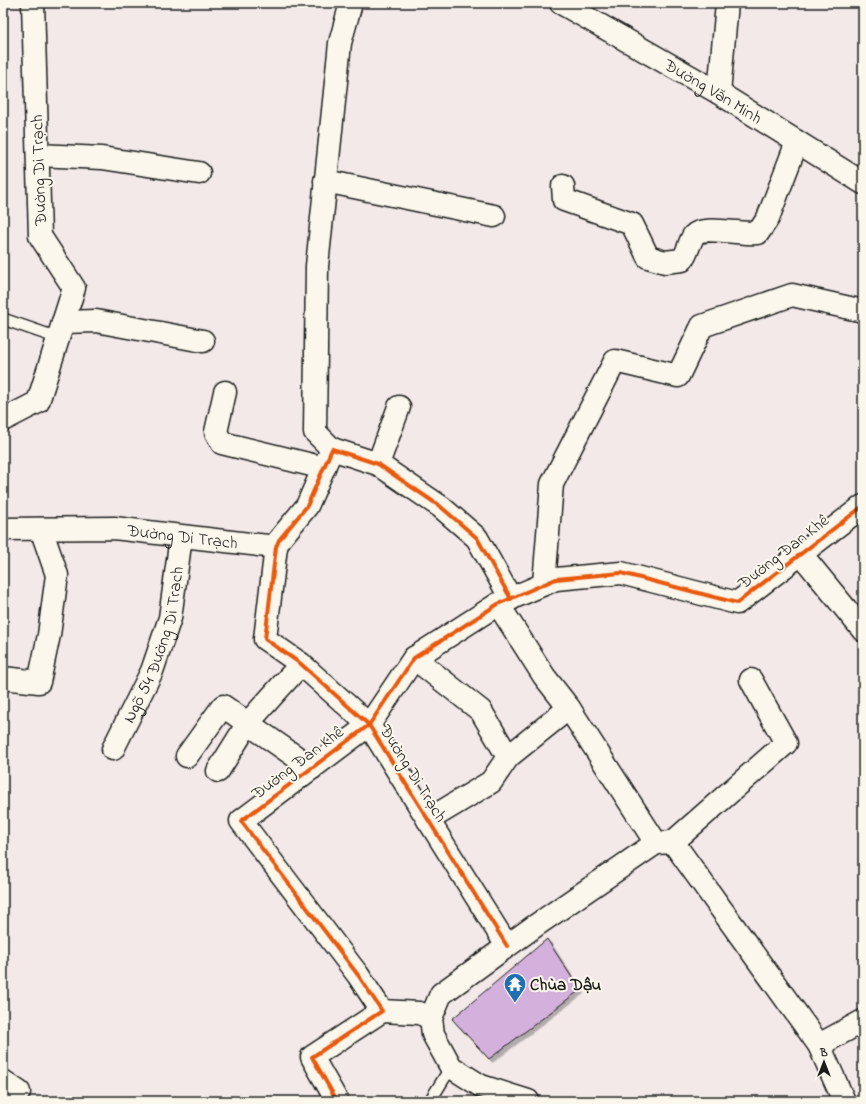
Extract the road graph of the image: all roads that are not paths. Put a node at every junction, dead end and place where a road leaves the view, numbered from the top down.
1 (33, 3) edge
2 (351, 3) edge
3 (561, 3) edge
4 (727, 3) edge
5 (719, 93) junction
6 (798, 142) junction
7 (38, 155) junction
8 (199, 174) dead end
9 (325, 181) junction
10 (863, 183) edge
11 (563, 186) dead end
12 (494, 216) dead end
13 (863, 311) edge
14 (3, 319) edge
15 (61, 330) junction
16 (203, 341) dead end
17 (225, 392) dead end
18 (399, 407) dead end
19 (3, 420) edge
20 (328, 458) junction
21 (378, 464) junction
22 (862, 507) edge
23 (3, 529) edge
24 (41, 529) junction
25 (181, 537) junction
26 (276, 547) junction
27 (801, 554) junction
28 (544, 584) junction
29 (504, 601) junction
30 (863, 630) edge
31 (414, 658) junction
32 (301, 664) junction
33 (3, 678) edge
34 (751, 680) dead end
35 (569, 708) junction
36 (248, 723) junction
37 (368, 725) junction
38 (113, 749) dead end
39 (187, 756) dead end
40 (508, 757) junction
41 (312, 768) junction
42 (218, 771) dead end
43 (428, 820) junction
44 (664, 842) junction
45 (507, 946) junction
46 (382, 1011) junction
47 (431, 1018) junction
48 (863, 1022) edge
49 (819, 1045) junction
50 (451, 1067) junction
51 (337, 1101) edge
52 (430, 1101) edge
53 (528, 1101) edge
54 (844, 1101) edge

1 - 7 street, Đường Di Trạch
2 - 9 street
3 - 5 street, Đường Văn Minh
4 - 5 street
5 - 6 street, Đường Văn Minh
6 - 10 street, Đường Văn Minh
6 - 11 street
7 - 8 street
7 - 15 street, Đường Di Trạch
9 - 12 street
9 - 20 street
13 - 28 street
14 - 15 lane
15 - 16 street
15 - 19 street, Đường Di Trạch
17 - 20 street
18 - 21 street
20 - 21 street
20 - 26 street
21 - 29 street
22 - 27 street, Đường Đan Khê
23 - 24 street, Đường Di Trạch
24 - 25 street, Đường Di Trạch
24 - 33 street
25 - 26 street, Đường Di Trạch
25 - 38 street, Ngõ 54 Đường Di Trạch
26 - 32 street, Đường Di Trạch
27 - 28 street, Đường Đan Khê
27 - 30 street
28 - 29 street, Đường Đan Khê
29 - 31 street, Đường Đan Khê
29 - 35 street
31 - 37 street, Đường Đan Khê
31 - 40 street
32 - 36 street
32 - 37 street, Đường Di Trạch
34 - 44 street
35 - 40 street
35 - 44 street
36 - 39 street
36 - 41 street
36 - 42 street
37 - 41 street, Đường Đan Khê
37 - 43 street, Đường Di Trạch
40 - 43 street
41 - 46 street, Đường Đan Khê
43 - 45 street, Đường Di Trạch
44 - 45 street
44 - 49 street
45 - 47 street
46 - 47 street
46 - 51 street
47 - 50 street
48 - 49 street
49 - 54 street
50 - 52 lane
50 - 53 street

